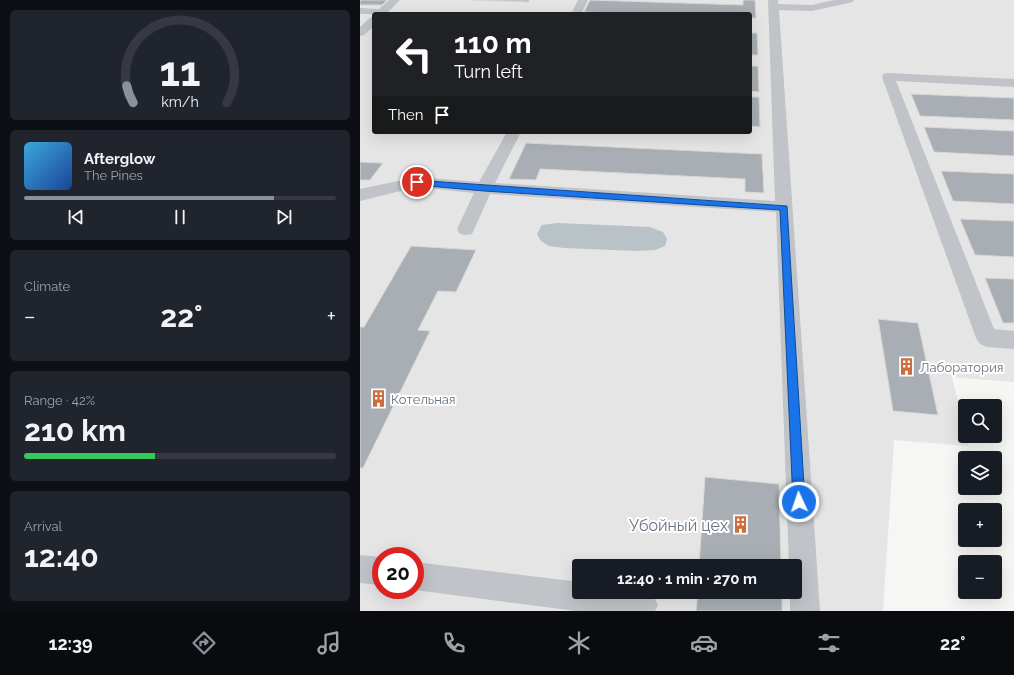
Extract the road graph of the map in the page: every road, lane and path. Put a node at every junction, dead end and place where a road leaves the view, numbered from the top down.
1 (395, 0) edge
2 (583, 0) edge
3 (849, 0) edge
4 (773, 4) edge
5 (360, 11) edge
6 (381, 12) edge
7 (577, 12) edge
8 (372, 14) edge
9 (372, 21) edge
10 (360, 33) edge
11 (1014, 83) edge
12 (513, 134) edge
13 (484, 188) junction
14 (360, 195) edge
15 (784, 208) junction
16 (466, 229) dead end
17 (1014, 340) edge
18 (360, 569) edge
19 (372, 570) edge
20 (424, 577) edge
21 (643, 605) dead end
22 (805, 611) edge

1 - 6 lane
2 - 7 lane
3 - 4 lane
4 - 15 lane
5 - 8 lane
9 - 10 lane
11 - 17 lane
12 - 13 lane
13 - 14 lane
13 - 15 lane
13 - 16 lane
15 - 22 lane
18 - 19 lane
20 - 21 lane

